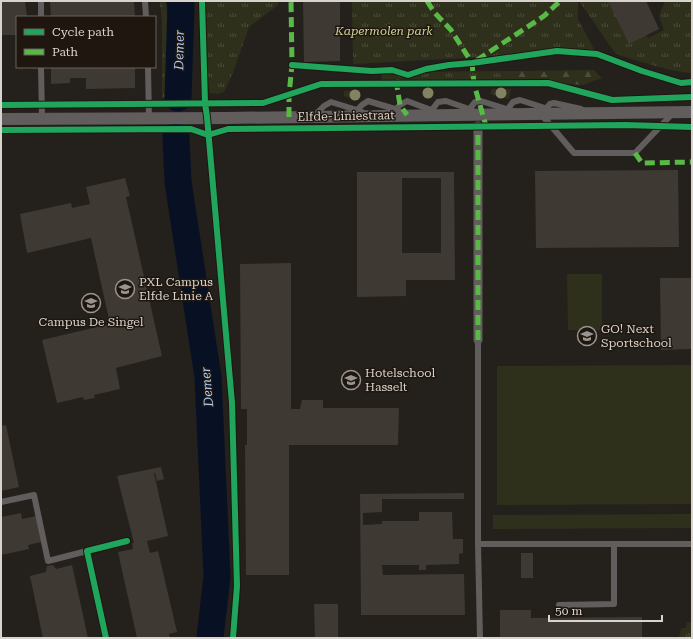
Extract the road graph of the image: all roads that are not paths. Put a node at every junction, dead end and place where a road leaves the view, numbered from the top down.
1 (40, 1) edge
2 (145, 1) edge
3 (41, 16) edge
4 (146, 16) edge
5 (41, 68) edge
6 (148, 68) edge
7 (506, 111) junction
8 (543, 111) junction
9 (393, 112) junction
10 (467, 112) junction
11 (674, 112) junction
12 (692, 112) edge
13 (355, 113) junction
14 (430, 113) junction
15 (596, 113) junction
16 (42, 118) junction
17 (149, 118) junction
18 (1, 119) edge
19 (478, 126) dead end
20 (478, 340) joint
21 (1, 502) edge
22 (478, 544) junction
23 (614, 544) junction
24 (692, 544) edge
25 (87, 551) dead end
26 (559, 605) dead end
27 (480, 638) edge

1 - 3 lane
2 - 4 lane
5 - 16 lane
6 - 17 lane
7 - 8 street, Elfde-Liniestraat
7 - 8 lane
7 - 10 street, Elfde-Liniestraat
7 - 10 lane
8 - 11 lane
8 - 15 street, Elfde-Liniestraat
8 - 15 lane
9 - 13 street, Elfde-Liniestraat
9 - 13 lane
9 - 14 street, Elfde-Liniestraat
9 - 14 lane
10 - 14 street, Elfde-Liniestraat
10 - 14 lane
11 - 12 street, Elfde-Liniestraat
11 - 15 street, Elfde-Liniestraat
13 - 17 street, Elfde-Liniestraat
16 - 17 street, Elfde-Liniestraat
16 - 18 street, Elfde-Liniestraat
19 - 20 street
20 - 22 lane
21 - 25 lane
22 - 23 lane
22 - 27 lane
23 - 24 lane
23 - 26 lane

